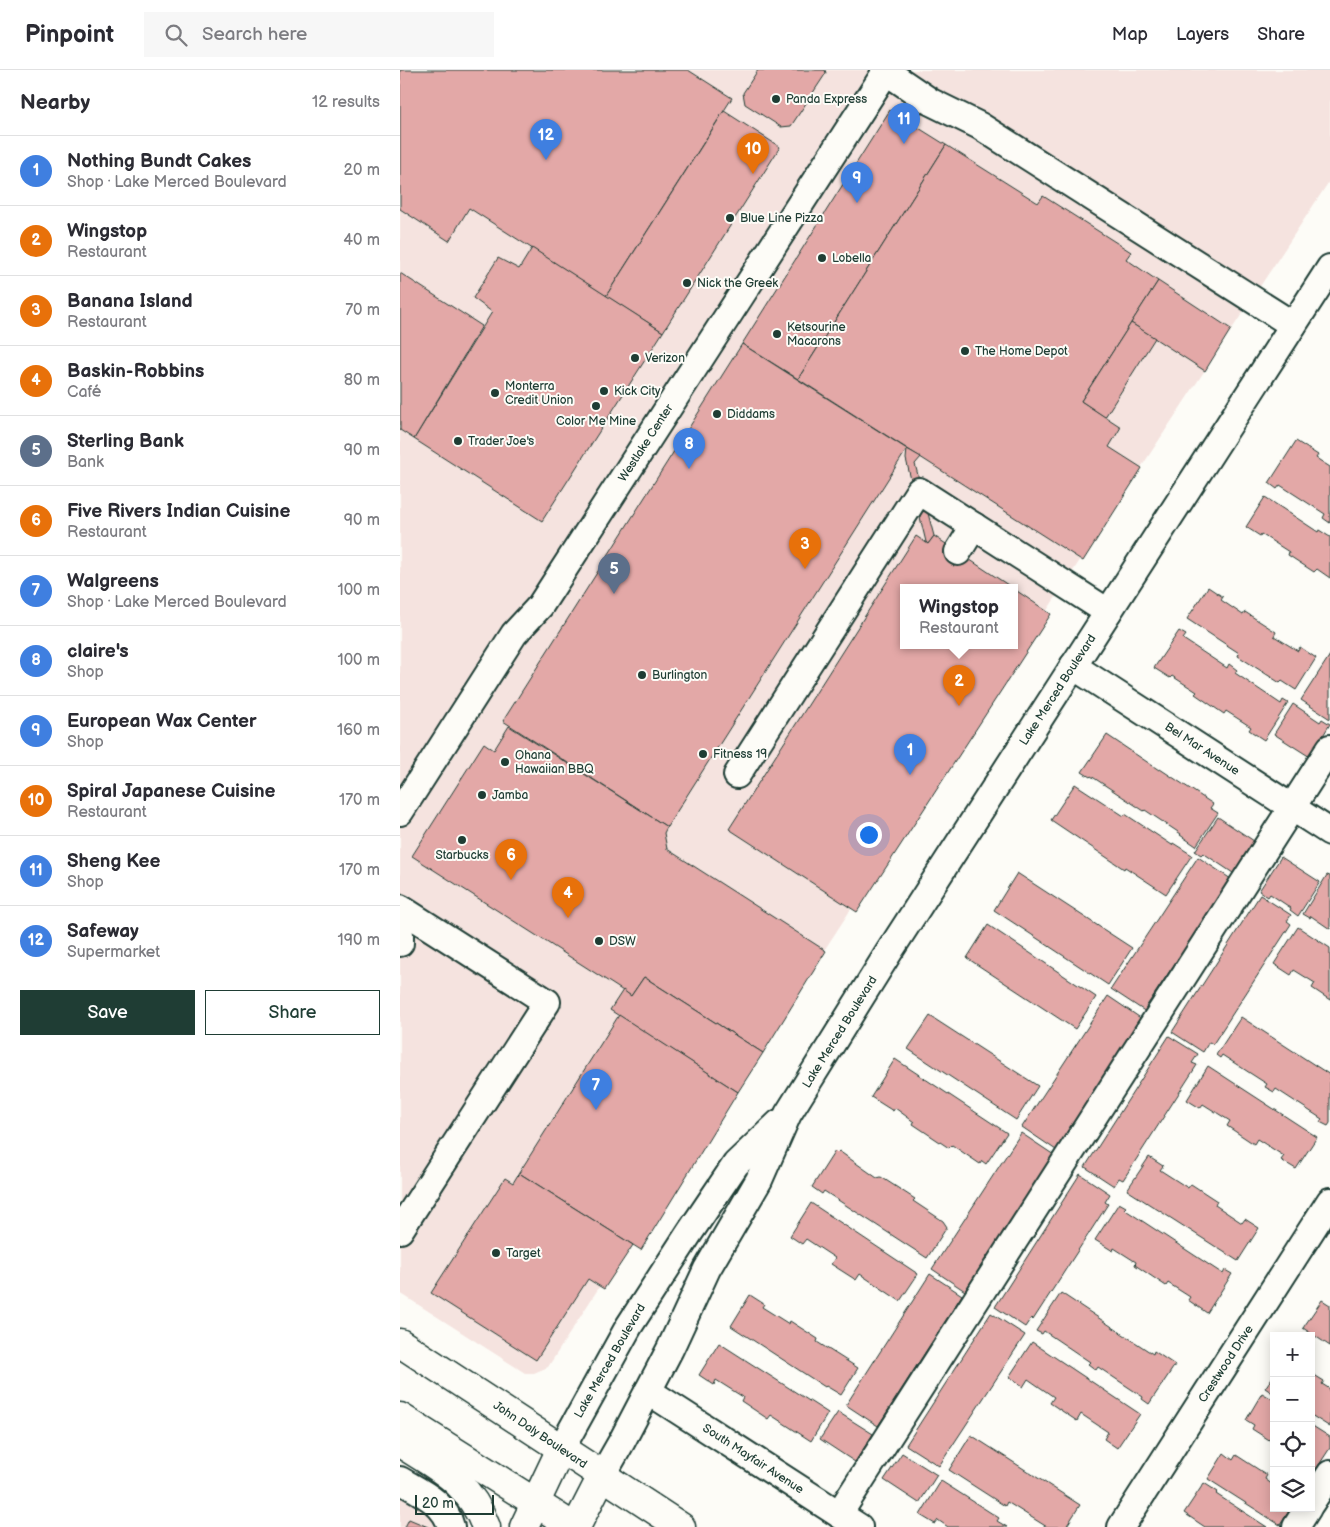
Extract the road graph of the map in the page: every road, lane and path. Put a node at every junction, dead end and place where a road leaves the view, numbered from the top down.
1 (886, 70) edge
2 (1330, 268) edge
3 (1293, 325) junction
4 (974, 526) junction
5 (958, 552) dead end
6 (1108, 612) junction
7 (1073, 666) junction
8 (1330, 748) edge
9 (738, 775) dead end
10 (1291, 808) junction
11 (400, 812) edge
12 (1330, 832) edge
13 (400, 908) edge
14 (400, 934) edge
15 (400, 943) edge
16 (788, 1114) junction
17 (1330, 1202) edge
18 (400, 1230) edge
19 (400, 1343) edge
20 (648, 1391) junction
21 (400, 1417) edge
22 (400, 1443) edge
23 (561, 1449) junction
24 (1330, 1474) edge
25 (602, 1476) junction
26 (400, 1480) edge
27 (1315, 1497) edge
28 (536, 1502) junction
29 (1305, 1512) edge
30 (849, 1521) edge
31 (451, 1527) edge
32 (486, 1527) edge
33 (524, 1527) edge
34 (575, 1527) edge
35 (681, 1527) edge
36 (1121, 1527) edge
37 (1296, 1527) edge

1 - 3 street
1 - 11 street, Westlake Center
2 - 3 street, Lake Merced Boulevard
3 - 6 street, Lake Merced Boulevard
4 - 5 street
4 - 6 street
4 - 9 street
6 - 7 street, Lake Merced Boulevard
7 - 10 street, Bel Mar Avenue
7 - 16 street, Lake Merced Boulevard
8 - 10 street
10 - 12 street, Bel Mar Avenue
10 - 30 street
13 - 18 street
14 - 15 street
16 - 20 street, Lake Merced Boulevard
16 - 23 street, Lake Merced Boulevard
17 - 36 street, Crestwood Drive
19 - 23 main road, John Daly Boulevard
20 - 25 street, Lake Merced Boulevard
20 - 30 street, South Mayfair Avenue
21 - 28 main road
22 - 32 main road
23 - 25 main road, John Daly Boulevard
23 - 28 main road, Lake Merced Boulevard
24 - 27 street
25 - 34 main road, Lake Merced Boulevard
25 - 35 main road, John Daly Boulevard
26 - 31 street
28 - 33 main road, Lake Merced Boulevard
28 - 34 main road
29 - 37 street

